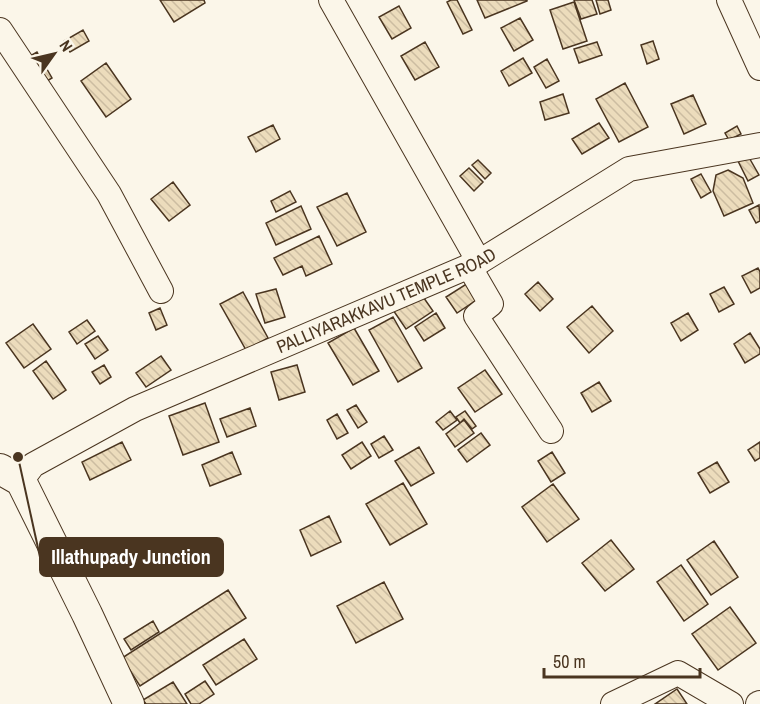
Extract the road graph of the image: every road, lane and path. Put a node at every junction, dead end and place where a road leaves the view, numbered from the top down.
1 (331, 0) edge
2 (729, 0) edge
3 (0, 30) edge
4 (760, 68) edge
5 (760, 145) edge
6 (474, 264) junction
7 (161, 291) dead end
8 (550, 431) dead end
9 (10, 475) edge
10 (129, 704) edge
11 (613, 704) edge
12 (731, 704) edge

1 - 6 street
2 - 4 street
3 - 7 street
5 - 6 street, PALLIYARAKKAVU TEMPLE ROAD
6 - 8 street
6 - 9 street, PALLIYARAKKAVU TEMPLE ROAD
9 - 10 main road
11 - 12 street

